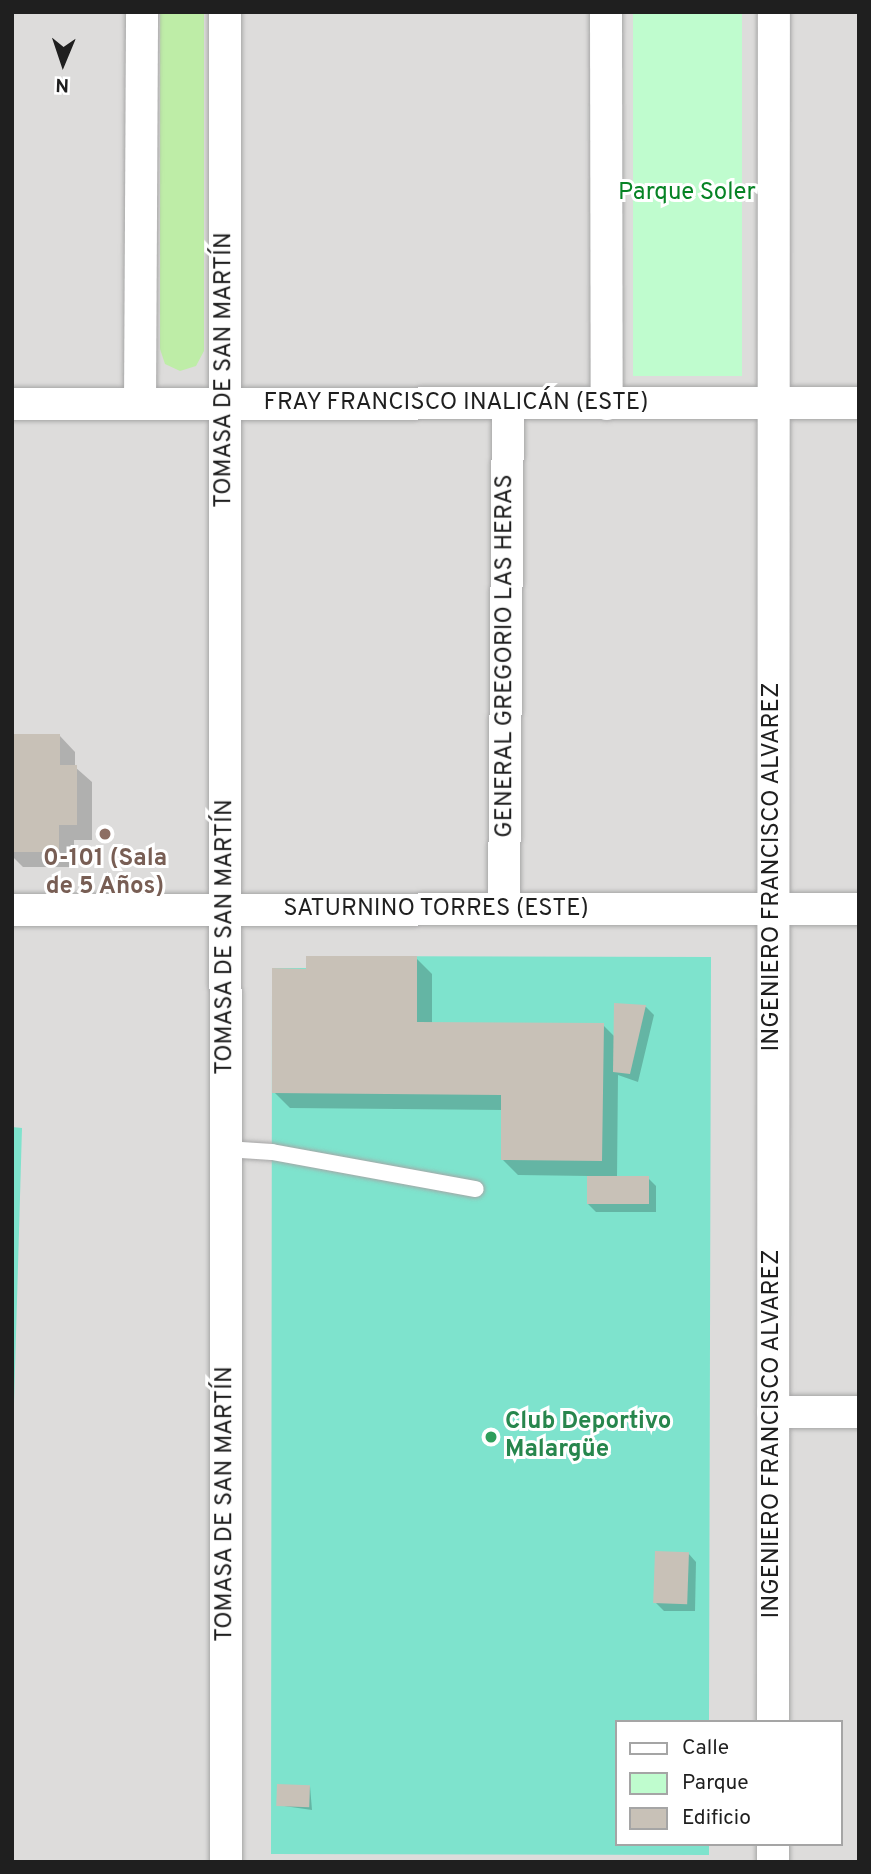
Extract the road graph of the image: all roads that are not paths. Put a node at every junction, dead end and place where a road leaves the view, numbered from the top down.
1 (142, 12) edge
2 (225, 12) edge
3 (607, 12) edge
4 (774, 12) edge
5 (508, 403) junction
6 (774, 403) junction
7 (859, 403) edge
8 (12, 404) edge
9 (140, 404) junction
10 (225, 404) junction
11 (607, 404) junction
12 (504, 909) junction
13 (774, 909) junction
14 (859, 909) edge
15 (12, 910) edge
16 (226, 910) junction
17 (226, 1149) junction
18 (476, 1189) dead end
19 (773, 1412) junction
20 (859, 1412) edge
21 (773, 1720) edge
22 (226, 1862) edge

1 - 9 street
2 - 10 street, TOMASA DE SAN MARTÍN
3 - 11 street
4 - 6 street, INGENIERO FRANCISCO ALVAREZ
5 - 10 street, FRAY FRANCISCO INALICÁN (ESTE)
5 - 11 street, FRAY FRANCISCO INALICÁN (ESTE)
5 - 12 street, GENERAL GREGORIO LAS HERAS
6 - 7 street, FRAY FRANCISCO INALICÁN (ESTE)
6 - 11 street, FRAY FRANCISCO INALICÁN (ESTE)
6 - 13 street, INGENIERO FRANCISCO ALVAREZ
8 - 9 street, FRAY FRANCISCO INALICÁN (ESTE)
9 - 10 street, FRAY FRANCISCO INALICÁN (ESTE)
10 - 16 street, TOMASA DE SAN MARTÍN
12 - 13 street, SATURNINO TORRES (ESTE)
12 - 16 street, SATURNINO TORRES (ESTE)
13 - 14 street, SATURNINO TORRES (ESTE)
13 - 19 street, INGENIERO FRANCISCO ALVAREZ
15 - 16 street, SATURNINO TORRES (ESTE)
16 - 17 street, TOMASA DE SAN MARTÍN
17 - 18 lane
17 - 22 street, TOMASA DE SAN MARTÍN
19 - 20 street
19 - 21 street, INGENIERO FRANCISCO ALVAREZ

